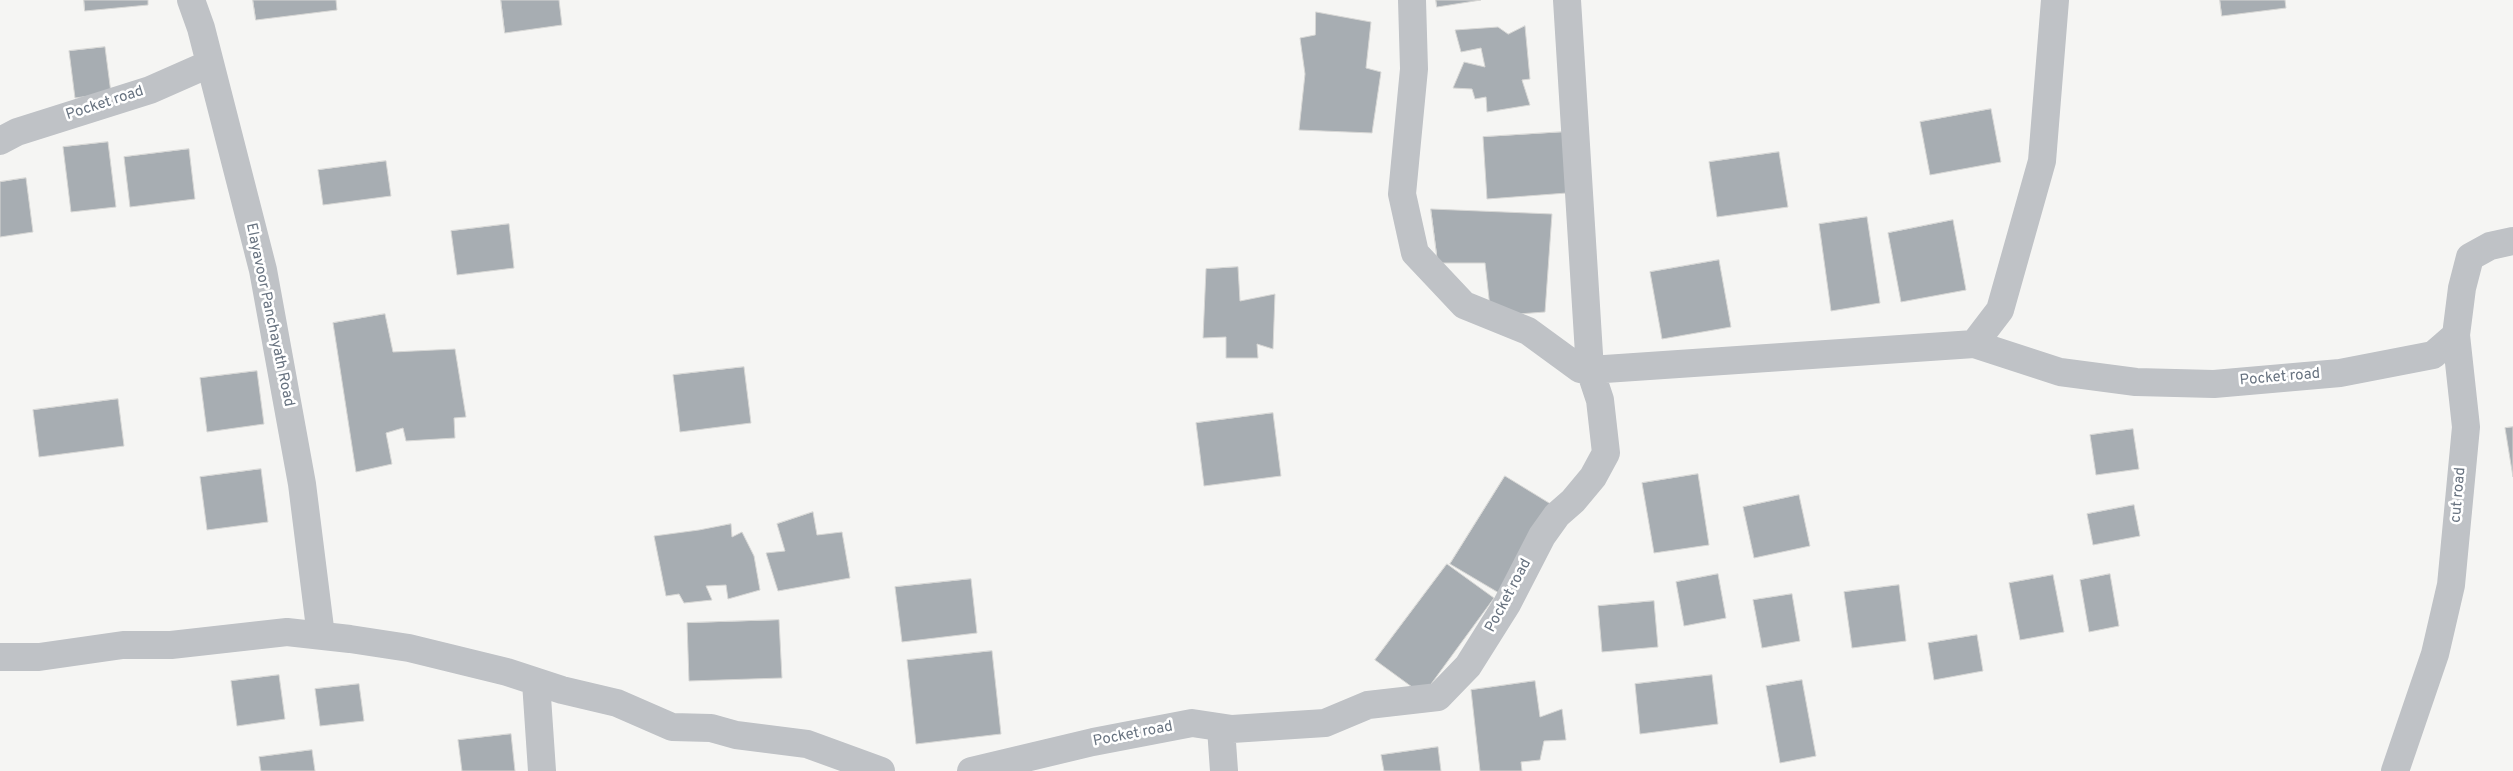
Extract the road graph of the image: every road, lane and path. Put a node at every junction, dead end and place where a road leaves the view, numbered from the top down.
1 (191, 0) edge
2 (1412, 0) edge
3 (1567, 0) edge
4 (2055, 0) edge
5 (209, 64) junction
6 (0, 141) edge
7 (2513, 241) edge
8 (2456, 335) junction
9 (1974, 344) junction
10 (1590, 370) junction
11 (320, 636) junction
12 (0, 657) edge
13 (536, 682) junction
14 (1221, 728) junction
15 (542, 771) edge
16 (881, 771) edge
17 (971, 771) edge
18 (1224, 771) edge
19 (2395, 771) edge

1 - 5 street, Elayavoor Panchayath Road
2 - 10 street
3 - 10 street, Pocket road
4 - 9 street
5 - 6 street, Pocket road
5 - 11 street, Elayavoor Panchayath Road
7 - 8 street
8 - 9 street, Pocket road
8 - 19 street, cut road
9 - 10 street
10 - 14 street, Pocket road
11 - 12 street
11 - 13 street
13 - 15 street
13 - 16 street
14 - 17 street, Pocket road
14 - 18 street

